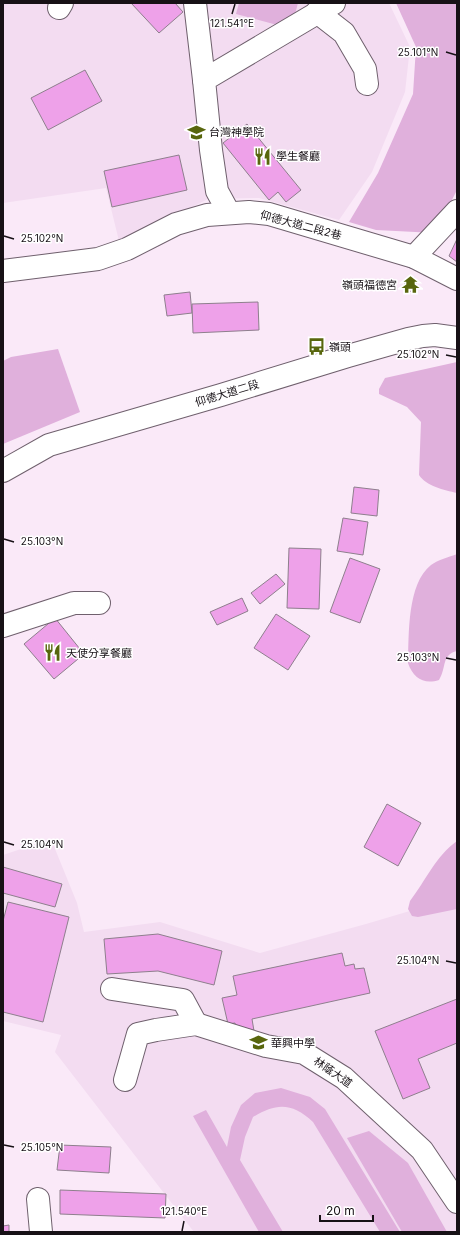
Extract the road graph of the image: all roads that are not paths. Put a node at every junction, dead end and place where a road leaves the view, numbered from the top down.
1 (195, 3) edge
2 (326, 8) edge
3 (204, 80) junction
4 (367, 84) dead end
5 (457, 210) edge
6 (229, 213) junction
7 (414, 257) junction
8 (3, 271) edge
9 (457, 279) edge
10 (457, 338) edge
11 (3, 471) edge
12 (99, 603) dead end
13 (3, 626) edge
14 (112, 989) dead end
15 (196, 1024) junction
16 (124, 1080) dead end
17 (38, 1199) dead end
18 (457, 1202) edge
19 (41, 1232) edge

1 - 3 street
2 - 3 street
2 - 4 street
3 - 6 street
5 - 7 street
6 - 7 street, 仰德大道二段2巷
6 - 8 street, 仰德大道二段2巷
7 - 9 street, 仰德大道二段2巷
10 - 11 street, 仰德大道二段
12 - 13 street
14 - 15 street
15 - 16 street, 林蔭大道
15 - 18 street, 林蔭大道
17 - 19 street

